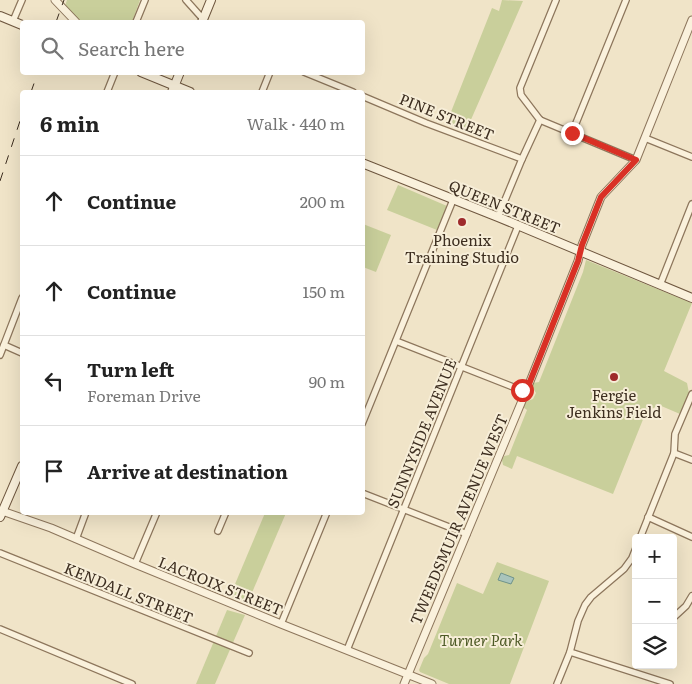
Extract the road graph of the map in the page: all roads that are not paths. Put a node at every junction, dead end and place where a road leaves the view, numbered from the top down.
1 (22, 0) edge
2 (55, 0) edge
3 (145, 0) edge
4 (186, 0) edge
5 (211, 0) edge
6 (556, 0) edge
7 (626, 0) edge
8 (0, 16) edge
9 (74, 20) edge
10 (137, 20) edge
11 (202, 20) edge
12 (203, 20) edge
13 (692, 20) edge
14 (13, 21) junction
15 (20, 23) edge
16 (114, 75) edge
17 (147, 75) edge
18 (179, 75) edge
19 (269, 75) edge
20 (311, 75) edge
21 (173, 89) edge
22 (107, 90) edge
23 (263, 90) edge
24 (348, 90) edge
25 (365, 97) edge
26 (540, 120) junction
27 (572, 133) junction
28 (645, 138) junction
29 (692, 157) edge
30 (522, 159) junction
31 (636, 160) junction
32 (365, 164) edge
33 (453, 200) junction
34 (692, 204) edge
35 (498, 217) junction
36 (518, 226) junction
37 (581, 252) junction
38 (660, 285) junction
39 (692, 298) edge
40 (20, 303) edge
41 (396, 341) junction
42 (4, 345) junction
43 (20, 352) edge
44 (0, 355) edge
45 (462, 367) junction
46 (526, 392) junction
47 (692, 394) edge
48 (365, 417) edge
49 (674, 453) junction
50 (692, 460) edge
51 (20, 470) edge
52 (365, 493) edge
53 (403, 509) junction
54 (1, 512) edge
55 (85, 515) edge
56 (156, 515) edge
57 (225, 515) edge
58 (326, 515) edge
59 (648, 516) junction
60 (218, 531) dead end
61 (467, 534) junction
62 (641, 534) edge
63 (692, 536) edge
64 (76, 539) junction
65 (0, 554) edge
66 (632, 558) edge
67 (135, 564) junction
68 (692, 596) edge
69 (677, 614) edge
70 (281, 624) junction
71 (0, 630) edge
72 (347, 650) junction
73 (570, 652) junction
74 (249, 654) dead end
75 (632, 668) edge
76 (635, 669) edge
77 (408, 674) junction
78 (132, 684) edge
79 (404, 684) edge
80 (432, 684) edge
81 (557, 684) edge
82 (670, 684) edge

1 - 14 street
2 - 9 street
3 - 10 street
4 - 11 street
5 - 12 main road
6 - 26 street
7 - 27 street
8 - 14 main road
13 - 28 street
14 - 15 main road
16 - 22 street
17 - 21 main road
18 - 21 main road
19 - 23 street
20 - 24 street
25 - 30 street, PINE STREET
26 - 27 street
26 - 30 street
27 - 31 street
28 - 29 street
28 - 31 street
30 - 35 street
31 - 37 street, TWEEDSMUIR AVENUE WEST
32 - 33 main road, QUEEN STREET
33 - 35 main road, QUEEN STREET
33 - 41 street
34 - 38 street
35 - 36 main road, QUEEN STREET
36 - 37 main road, QUEEN STREET
36 - 45 street, SUNNYSIDE AVENUE
37 - 38 main road, QUEEN STREET
37 - 46 street, TWEEDSMUIR AVENUE WEST
38 - 39 main road, QUEEN STREET
40 - 42 street
41 - 45 street
41 - 48 street
42 - 43 street
42 - 44 street
45 - 46 street
45 - 53 street, SUNNYSIDE AVENUE
46 - 61 street, TWEEDSMUIR AVENUE WEST
47 - 49 street
49 - 50 street
49 - 59 street
51 - 54 main road
52 - 53 street
53 - 61 street
53 - 72 street, SUNNYSIDE AVENUE
54 - 64 street, LACROIX STREET
55 - 64 street
56 - 67 street
57 - 60 street
58 - 70 street
59 - 62 street
59 - 63 street
61 - 77 street, TWEEDSMUIR AVENUE WEST
64 - 67 street, LACROIX STREET
65 - 74 street, KENDALL STREET
66 - 73 street
67 - 70 street, LACROIX STREET
68 - 69 street
70 - 72 street, LACROIX STREET
71 - 78 street
72 - 77 street, LACROIX STREET
73 - 75 street
73 - 81 street
76 - 82 street
77 - 79 street, TWEEDSMUIR AVENUE WEST
77 - 80 street, LACROIX STREET

